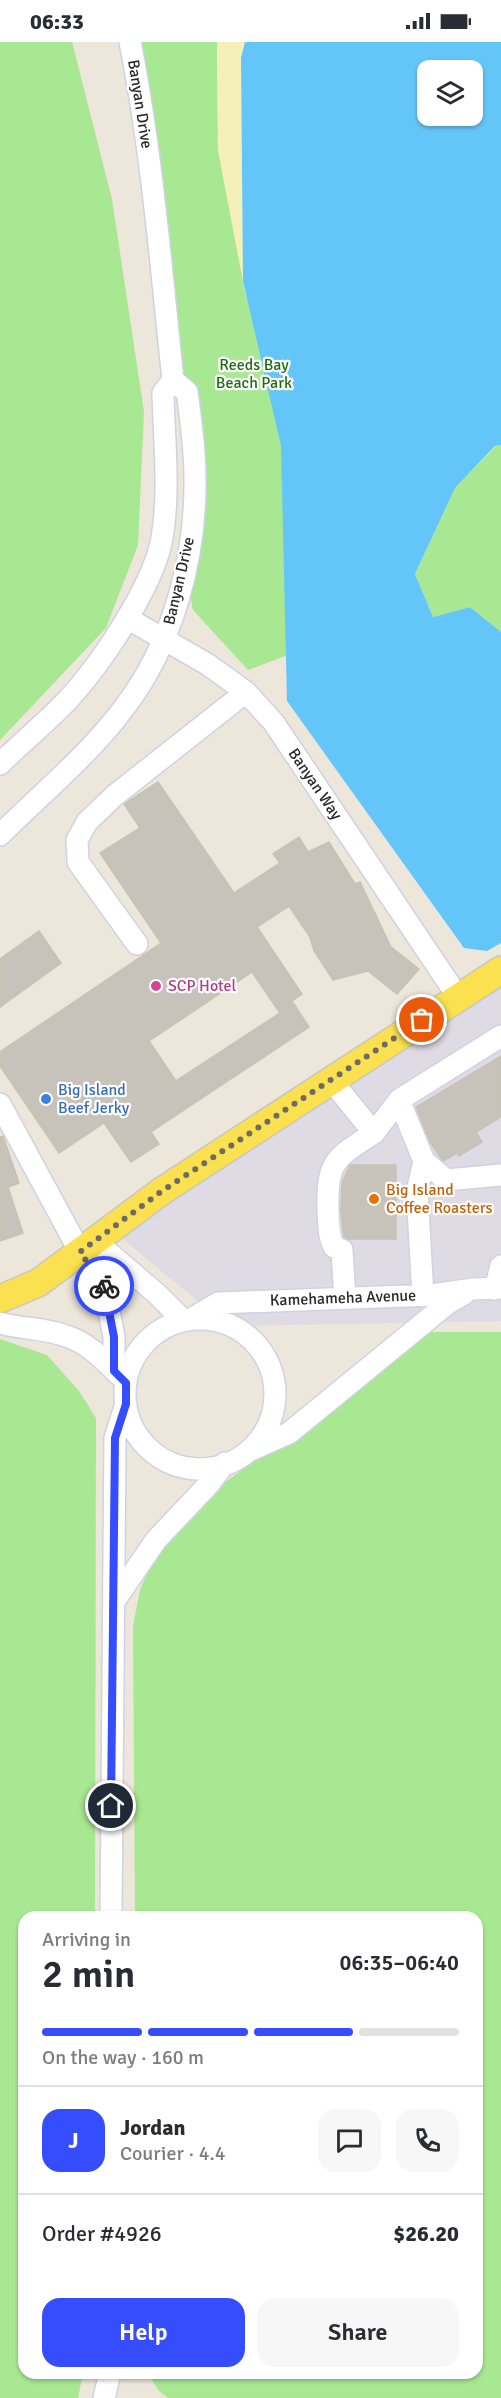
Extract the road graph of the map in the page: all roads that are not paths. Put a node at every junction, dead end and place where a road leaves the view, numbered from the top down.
1 (130, 42) edge
2 (173, 380) junction
3 (127, 618) junction
4 (165, 638) junction
5 (246, 692) junction
6 (0, 764) edge
7 (0, 835) edge
8 (137, 944) dead end
9 (498, 979) edge
10 (458, 997) junction
11 (501, 1036) edge
12 (331, 1080) junction
13 (399, 1100) junction
14 (0, 1104) edge
15 (374, 1133) junction
16 (424, 1161) junction
17 (501, 1175) edge
18 (88, 1246) junction
19 (501, 1266) edge
20 (472, 1289) junction
21 (498, 1289) edge
22 (423, 1296) junction
23 (345, 1298) junction
24 (0, 1299) edge
25 (187, 1320) junction
26 (0, 1323) edge
27 (122, 1386) junction
28 (249, 1451) junction
29 (225, 1464) junction
30 (115, 1600) junction
31 (111, 1911) edge
32 (110, 2379) edge
33 (114, 2379) edge
34 (104, 2398) edge
35 (120, 2398) edge

1 - 2 street, Banyan Drive
2 - 3 street, Banyan Drive
2 - 4 street, Banyan Drive
3 - 4 street, Banyan Way
3 - 6 street, Banyan Drive
4 - 5 street, Banyan Way
4 - 7 street, Banyan Drive
5 - 8 street
5 - 10 street, Banyan Way
9 - 10 main road
10 - 12 main road
11 - 13 street
12 - 15 street
12 - 18 main road
13 - 15 street
13 - 16 street
14 - 18 street
15 - 23 street
16 - 17 street
16 - 22 street
18 - 24 main road
18 - 25 street
18 - 27 street
19 - 21 street
20 - 21 street, Kamehameha Avenue
20 - 22 street, Kamehameha Avenue
20 - 28 street
22 - 23 street, Kamehameha Avenue
23 - 25 street, Kamehameha Avenue
25 - 27 street
25 - 28 street
26 - 27 street
27 - 29 street
27 - 30 street
28 - 29 street
29 - 30 street
30 - 31 street
32 - 34 street
33 - 35 street

